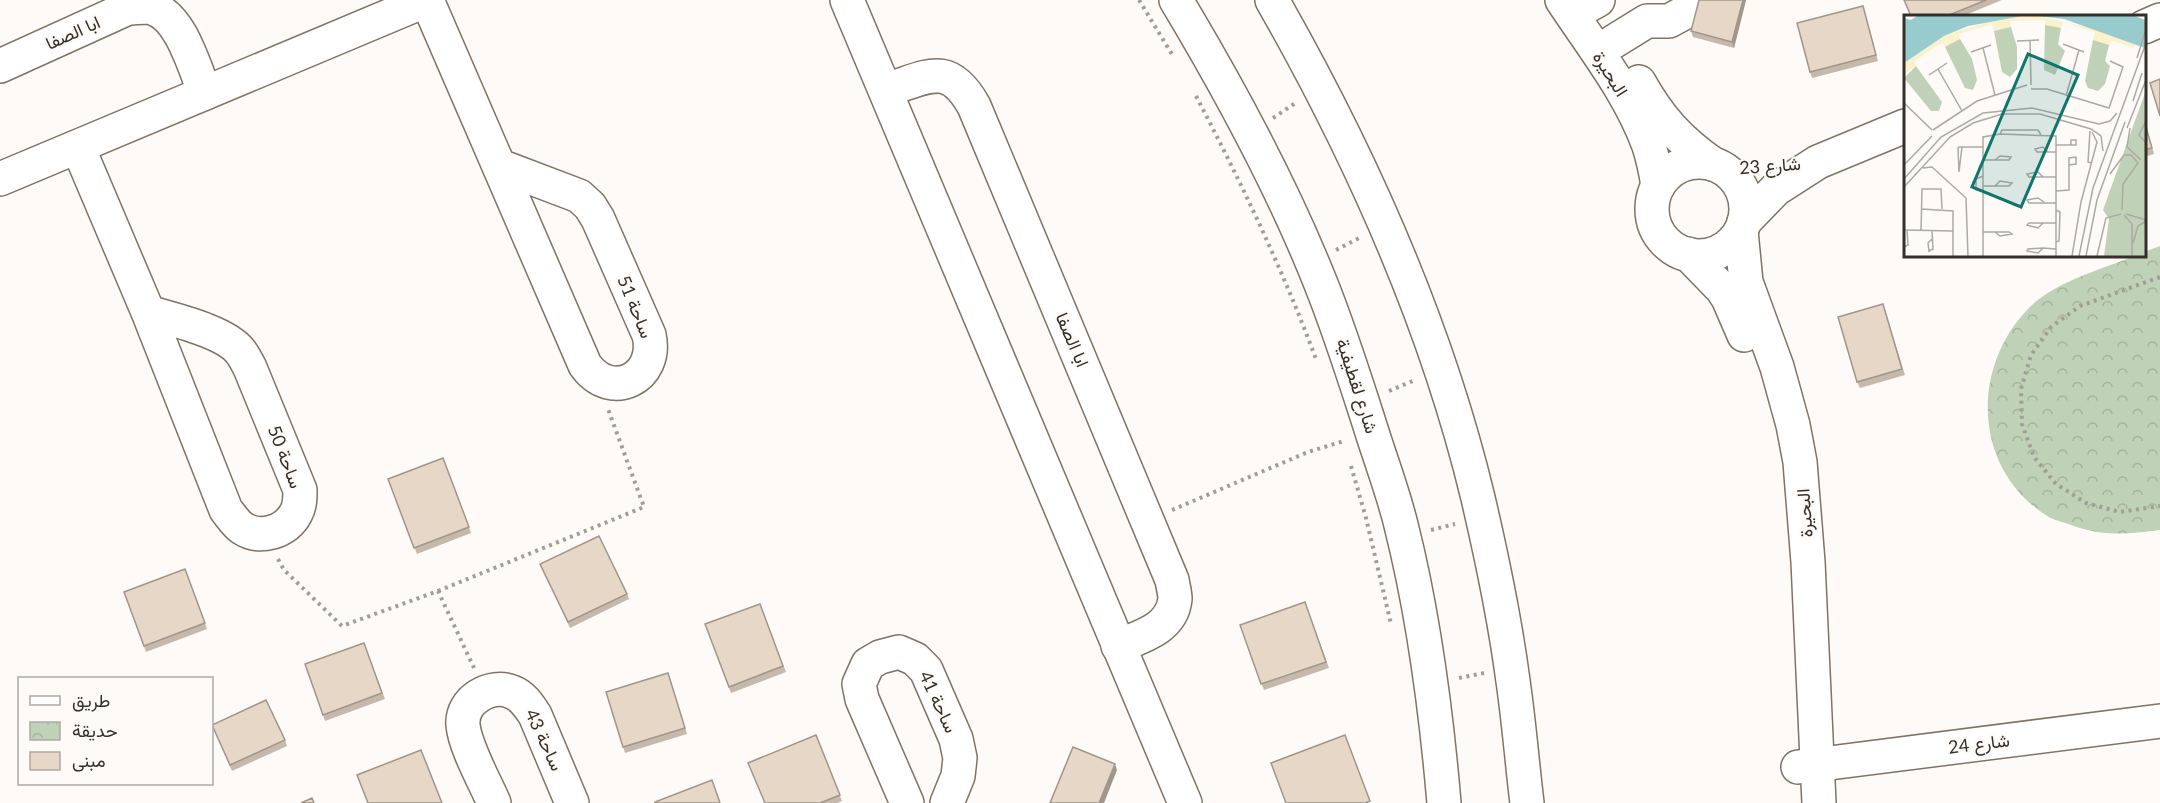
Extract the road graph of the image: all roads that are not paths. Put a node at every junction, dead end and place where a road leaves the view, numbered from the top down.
1 (427, 0) edge
2 (847, 0) edge
3 (1176, 0) edge
4 (1272, 0) edge
5 (1698, 0) edge
6 (1581, 2) edge
7 (2160, 20) edge
8 (2145, 27) edge
9 (1613, 42) junction
10 (0, 66) edge
11 (886, 90) junction
12 (205, 93) junction
13 (1904, 126) edge
14 (78, 147) junction
15 (1818, 162) junction
16 (500, 166) junction
17 (1718, 166) junction
18 (1, 176) edge
19 (1658, 186) junction
20 (1742, 227) junction
21 (1688, 254) junction
22 (148, 312) junction
23 (1788, 450) junction
24 (1118, 646) junction
25 (2160, 721) edge
26 (1808, 765) junction
27 (494, 803) edge
28 (572, 803) edge
29 (907, 803) edge
30 (948, 803) edge
31 (1185, 803) edge
32 (1444, 803) edge
33 (1527, 803) edge
34 (1799, 803) edge
35 (1819, 803) edge

1 - 12 street
1 - 16 street
2 - 11 street
3 - 32 street, شارع لقطيفية
4 - 33 street
5 - 9 street
6 - 9 street, البحيرة
6 - 19 street, البحيرة
7 - 8 street
9 - 17 street, البحيرة
10 - 12 street, ابا الصفا
11 - 24 street
11 - 24 street, ابا الصفا
12 - 14 street
13 - 15 street, شارع 23
14 - 18 street
14 - 22 street
15 - 17 street, شارع 23
15 - 20 street, شارع 23
16 - 16 street, ساحة 51
17 - 19 street
17 - 20 street
19 - 21 street
20 - 21 street
20 - 23 street, البحيرة
21 - 23 street, البحيرة
22 - 22 street, ساحة 50
23 - 26 street, البحيرة
24 - 31 street
25 - 26 street, شارع 24
26 - 34 street, البحيرة
26 - 35 street, البحيرة
27 - 28 street, ساحة 43
29 - 30 street, ساحة 41

